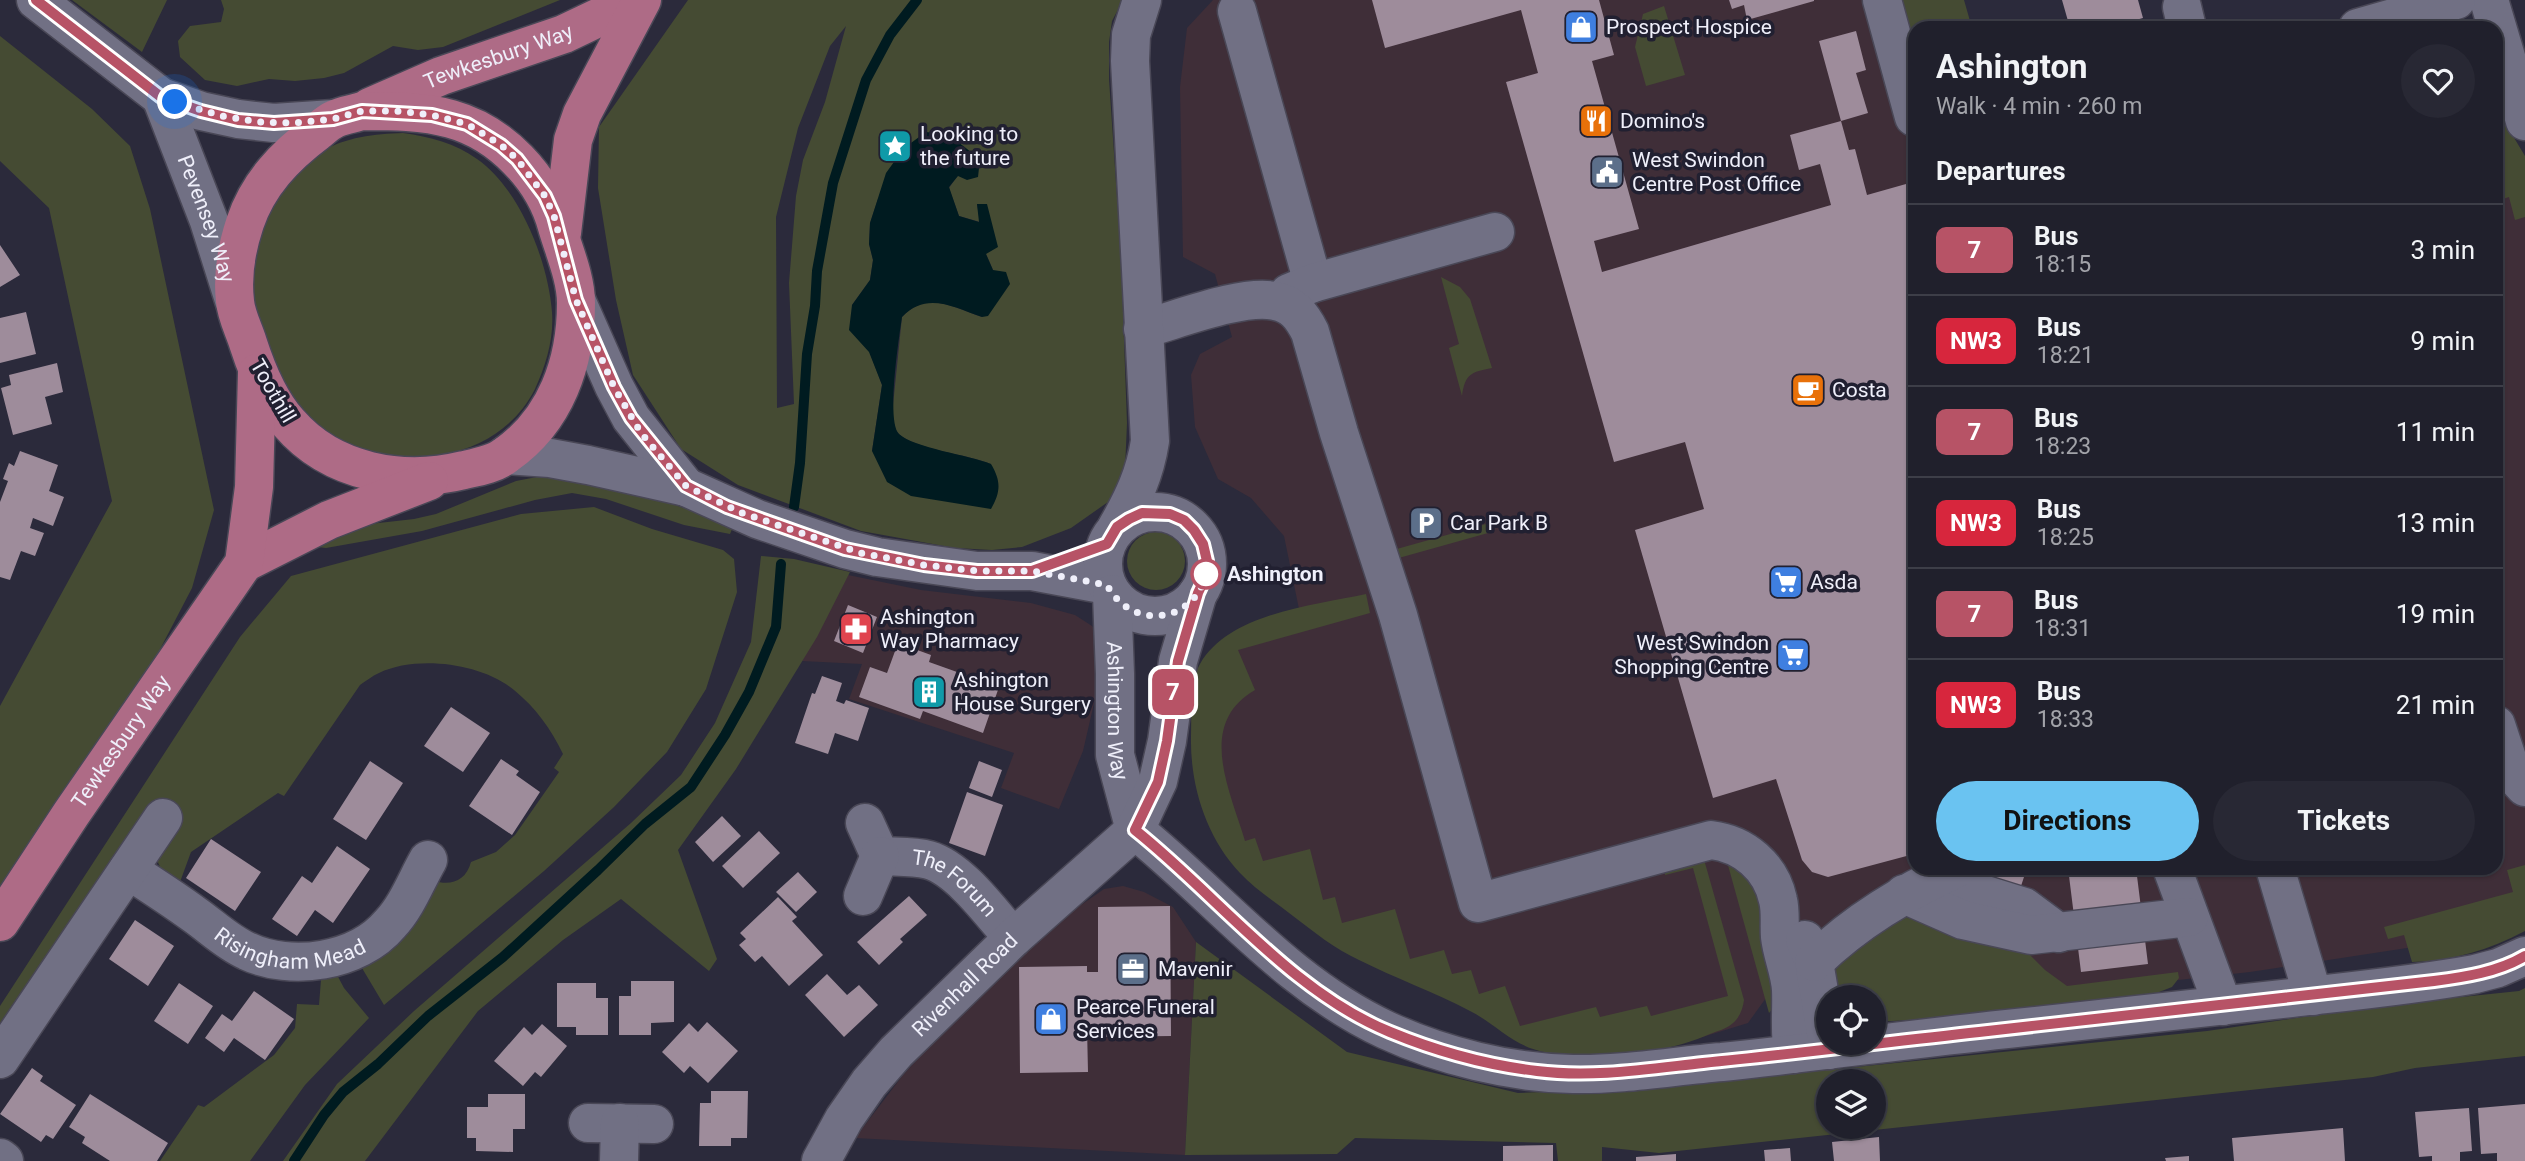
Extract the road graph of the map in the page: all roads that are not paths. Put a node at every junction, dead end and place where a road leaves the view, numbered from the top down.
1 (36, 0) edge
2 (635, 0) edge
3 (642, 0) edge
4 (1142, 0) edge
5 (1882, 0) edge
6 (2456, 0) edge
7 (2489, 0) edge
8 (1237, 11) dead end
9 (2359, 18) edge
10 (2495, 21) edge
11 (2503, 47) edge
12 (1908, 95) edge
13 (161, 97) junction
14 (348, 115) junction
15 (2525, 121) edge
16 (1495, 232) dead end
17 (561, 242) junction
18 (1313, 283) junction
19 (576, 300) junction
20 (1277, 301) junction
21 (235, 302) junction
22 (1143, 328) junction
23 (257, 371) junction
24 (1150, 441) junction
25 (506, 455) junction
26 (444, 475) junction
27 (686, 486) junction
28 (1194, 530) junction
29 (1112, 536) junction
30 (244, 563) junction
31 (1032, 571) junction
32 (1109, 590) junction
33 (1198, 593) junction
34 (2503, 746) edge
35 (2525, 788) edge
36 (163, 818) dead end
37 (1135, 830) junction
38 (428, 860) dead end
39 (128, 870) junction
40 (2174, 875) edge
41 (2277, 875) edge
42 (1932, 880) edge
43 (863, 896) dead end
44 (1779, 904) junction
45 (2189, 917) junction
46 (0, 922) edge
47 (1013, 938) junction
48 (2525, 956) edge
49 (1814, 962) junction
50 (2313, 996) junction
51 (2223, 1006) junction
52 (1811, 1052) junction
53 (0, 1059) edge
54 (620, 1123) dead end
55 (619, 1161) edge
56 (821, 1161) edge

1 - 13 street
2 - 14 main road, Tewkesbury Way
3 - 17 main road
4 - 22 street
5 - 12 street
6 - 9 street
7 - 10 street
8 - 18 street
11 - 15 street
13 - 14 street
13 - 21 street, Pevensey Way
14 - 17 main road, Toothill
14 - 21 main road, Toothill
16 - 18 street
17 - 19 main road, Toothill
18 - 20 street
19 - 25 main road, Toothill
19 - 27 street
20 - 22 street
20 - 44 street
21 - 23 main road, Toothill
22 - 24 street
23 - 26 main road, Toothill
23 - 30 main road, Tewkesbury Way
24 - 28 street
24 - 29 street
25 - 26 main road, Toothill
25 - 27 street
26 - 30 main road, Tewkesbury Way
27 - 31 street
28 - 29 street
28 - 33 street
29 - 31 street
29 - 32 street
30 - 46 main road, Tewkesbury Way
31 - 32 street
32 - 33 street
32 - 37 street, Ashington Way
33 - 37 street, Ashington Way
34 - 35 street
36 - 39 street
37 - 47 street, Rivenhall Road
37 - 52 street
38 - 39 street, Risingham Mead
39 - 53 street
40 - 45 street
41 - 50 street
42 - 45 street
42 - 49 street
43 - 47 street, The Forum
44 - 49 street
44 - 52 street
45 - 51 street
47 - 56 street, Rivenhall Road
48 - 50 street
49 - 52 street
50 - 51 street
51 - 52 street
54 - 55 street

